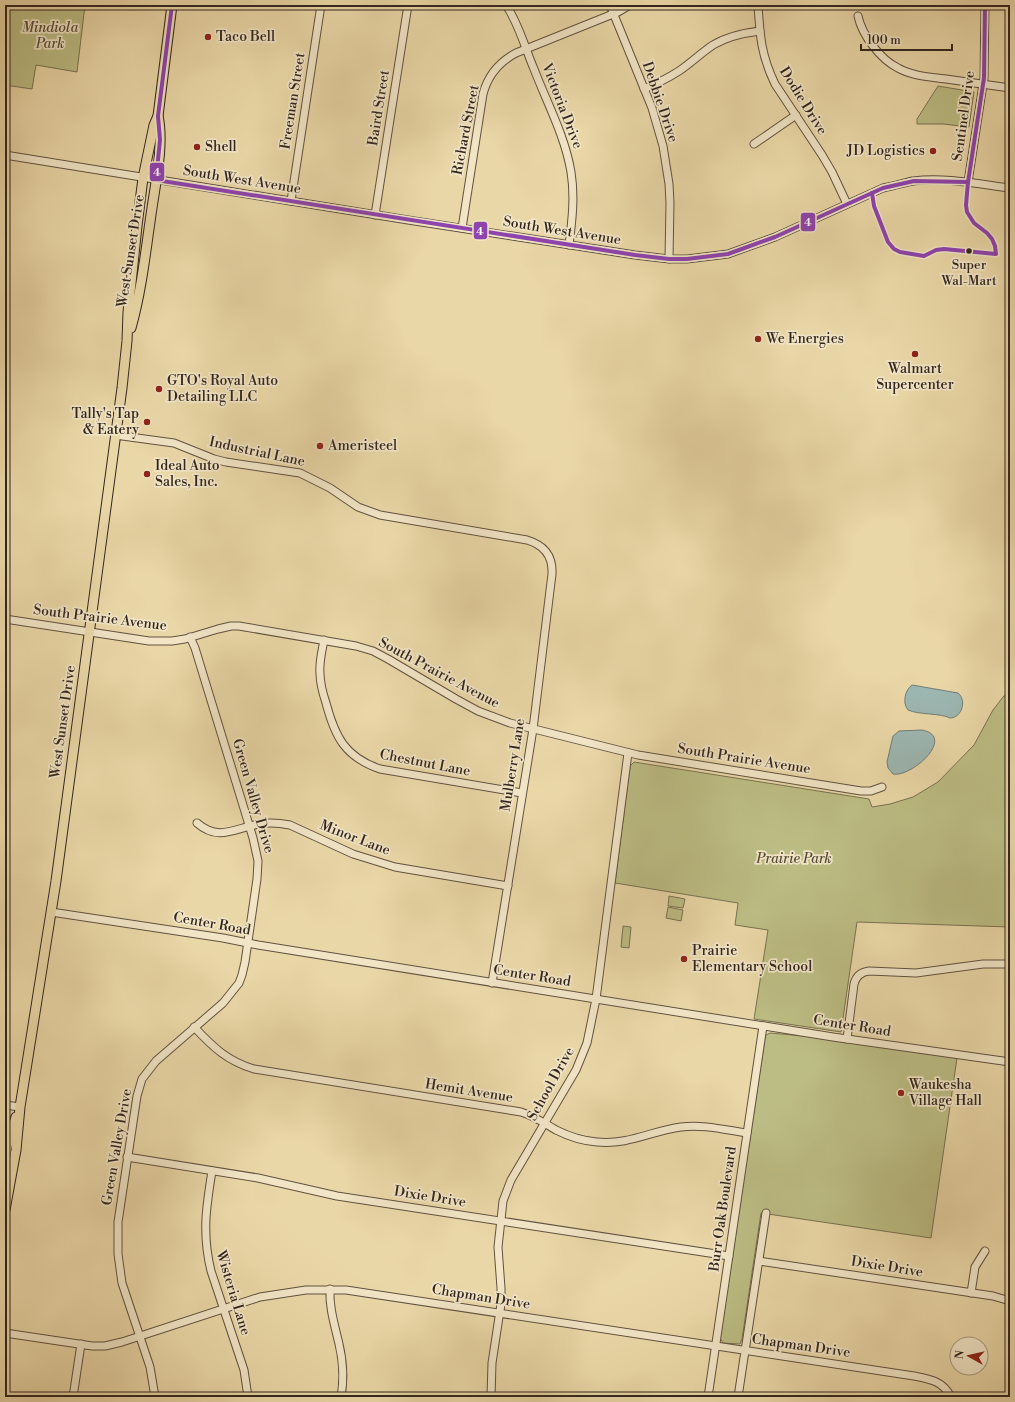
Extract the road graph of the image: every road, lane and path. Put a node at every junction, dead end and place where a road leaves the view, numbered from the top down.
1 (172, 5) edge
2 (321, 5) edge
3 (408, 5) edge
4 (506, 5) edge
5 (610, 5) edge
6 (630, 5) edge
7 (758, 5) edge
8 (985, 5) edge
9 (613, 13) junction
10 (858, 16) dead end
11 (760, 31) junction
12 (526, 49) junction
13 (983, 84) junction
14 (1010, 88) edge
15 (644, 89) junction
16 (796, 115) junction
17 (158, 116) junction
18 (754, 144) dead end
19 (5, 155) edge
20 (143, 178) junction
21 (156, 180) junction
22 (968, 182) junction
23 (1010, 188) edge
24 (291, 201) junction
25 (847, 204) junction
26 (375, 215) junction
27 (462, 228) junction
28 (569, 245) junction
29 (669, 259) junction
30 (127, 341) junction
31 (115, 435) junction
32 (547, 552) joint
33 (5, 619) edge
34 (89, 631) junction
35 (190, 637) junction
36 (324, 640) junction
37 (532, 729) junction
38 (628, 753) junction
39 (882, 787) dead end
40 (522, 793) junction
41 (197, 823) dead end
42 (250, 827) junction
43 (508, 886) junction
44 (51, 912) junction
45 (248, 943) junction
46 (1010, 964) edge
47 (492, 983) junction
48 (596, 999) junction
49 (763, 1026) junction
50 (194, 1027) junction
51 (846, 1039) junction
52 (1010, 1062) edge
53 (5, 1105) edge
54 (20, 1107) junction
55 (545, 1122) junction
56 (747, 1133) junction
57 (127, 1157) junction
58 (5, 1161) edge
59 (212, 1171) junction
60 (5, 1210) edge
61 (766, 1214) dead end
62 (500, 1220) junction
63 (985, 1251) dead end
64 (729, 1256) junction
65 (759, 1261) junction
66 (330, 1289) junction
67 (971, 1292) junction
68 (1010, 1301) edge
69 (223, 1308) junction
70 (500, 1313) junction
71 (5, 1333) edge
72 (139, 1336) junction
73 (81, 1344) junction
74 (716, 1346) junction
75 (745, 1351) junction
76 (73, 1397) edge
77 (155, 1397) edge
78 (248, 1397) edge
79 (341, 1397) edge
80 (491, 1397) edge
81 (708, 1397) edge
82 (738, 1397) edge
83 (951, 1397) edge

1 - 17 main road, West Sunset Drive
2 - 24 street, Freeman Street
3 - 26 street, Baird Street
4 - 12 street, Victoria Drive
5 - 9 street, Debbie Drive
6 - 9 street, Richard Street
7 - 11 street, Dodie Drive
8 - 13 street, Sentinel Drive
9 - 12 street, Richard Street
9 - 15 street, Debbie Drive
10 - 13 street
11 - 15 street
11 - 16 street, Dodie Drive
12 - 27 street, Richard Street
12 - 28 street, Victoria Drive
13 - 14 street
13 - 22 street, Sentinel Drive
15 - 29 street, Debbie Drive
16 - 18 street
16 - 25 street, Dodie Drive
17 - 20 main road, West Sunset Drive
17 - 21 main road, West Sunset Drive
19 - 20 street, South West Avenue
20 - 21 street, South West Avenue
20 - 30 main road, West Sunset Drive
21 - 24 street, South West Avenue
21 - 30 main road, West Sunset Drive
22 - 23 street, South West Avenue
22 - 25 street, South West Avenue
24 - 26 street, South West Avenue
25 - 29 street, South West Avenue
26 - 27 street, South West Avenue
27 - 28 street, South West Avenue
28 - 29 street, South West Avenue
30 - 31 main road, West Sunset Drive
31 - 32 street, Industrial Lane
31 - 34 main road, West Sunset Drive
32 - 37 street, Mulberry Lane
33 - 34 street, South Prairie Avenue
34 - 35 street, South Prairie Avenue
34 - 44 main road, West Sunset Drive
35 - 36 street, South Prairie Avenue
35 - 42 street, Green Valley Drive
36 - 37 street, South Prairie Avenue
36 - 40 street, Chestnut Lane
37 - 38 street, South Prairie Avenue
37 - 40 street, Mulberry Lane
38 - 39 street, South Prairie Avenue
38 - 48 street, School Drive
40 - 43 street, Mulberry Lane
41 - 42 street, Minor Lane
42 - 43 street, Minor Lane
42 - 45 street, Green Valley Drive
43 - 47 street, Mulberry Lane
44 - 45 street, Center Road
44 - 54 main road, West Sunset Drive
45 - 47 street, Center Road
45 - 50 street, Green Valley Drive
46 - 51 street
47 - 48 street, Center Road
48 - 49 street, Center Road
48 - 55 street, School Drive
49 - 51 street, Center Road
49 - 56 street, Burr Oak Boulevard
50 - 55 street, Hemit Avenue
50 - 57 street, Green Valley Drive
51 - 52 street, Center Road
53 - 54 street
54 - 58 main road, West Sunset Drive
54 - 60 main road, West Sunset Drive
55 - 56 street, Hemit Avenue
55 - 62 street, School Drive
56 - 64 street, Burr Oak Boulevard
57 - 59 street, Dixie Drive
57 - 72 street, Green Valley Drive
59 - 62 street, Dixie Drive
59 - 69 street, Wisteria Lane
61 - 65 street
62 - 64 street, Dixie Drive
62 - 70 street, School Drive
63 - 67 street
64 - 74 street, Burr Oak Boulevard
65 - 67 street, Dixie Drive
65 - 75 street
66 - 69 street, Chapman Drive
66 - 70 street, Chapman Drive
66 - 79 street
67 - 68 street, Dixie Drive
69 - 72 street, Chapman Drive
69 - 78 street, Wisteria Lane
70 - 74 street, Chapman Drive
70 - 80 street, School Drive
71 - 73 street, Chapman Drive
72 - 73 street, Chapman Drive
72 - 77 street, Green Valley Drive
73 - 76 street
74 - 75 street, Chapman Drive
74 - 81 street, Burr Oak Boulevard
75 - 82 street
75 - 83 street, Chapman Drive

